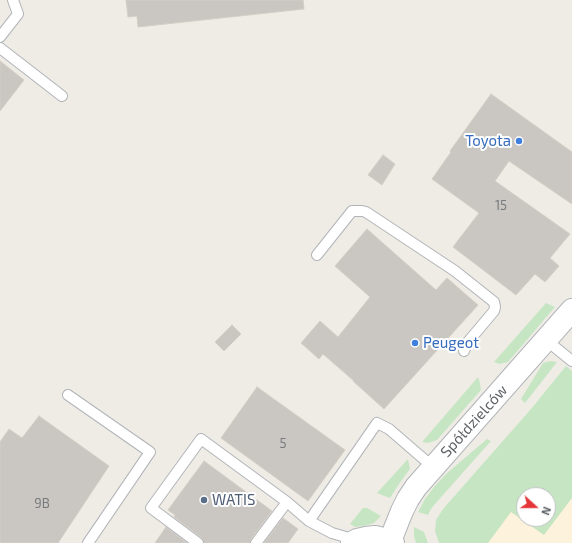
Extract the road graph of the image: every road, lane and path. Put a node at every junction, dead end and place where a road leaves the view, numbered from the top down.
1 (14, 0) edge
2 (0, 37) edge
3 (0, 48) edge
4 (62, 96) dead end
5 (316, 255) dead end
6 (572, 310) edge
7 (546, 340) junction
8 (464, 352) dead end
9 (572, 361) edge
10 (68, 395) dead end
11 (433, 467) junction
12 (287, 502) junction
13 (309, 521) junction
14 (355, 542) edge
15 (392, 542) edge
16 (88, 543) edge
17 (198, 543) edge
18 (256, 543) edge

1 - 2 lane
3 - 4 lane
5 - 8 lane
6 - 7 street, Spółdzielców
7 - 9 lane
7 - 11 street, Spółdzielców
10 - 16 lane
11 - 13 lane
11 - 15 street, Spółdzielców
12 - 13 lane
12 - 17 lane
12 - 18 lane
13 - 14 lane
14 - 15 street

